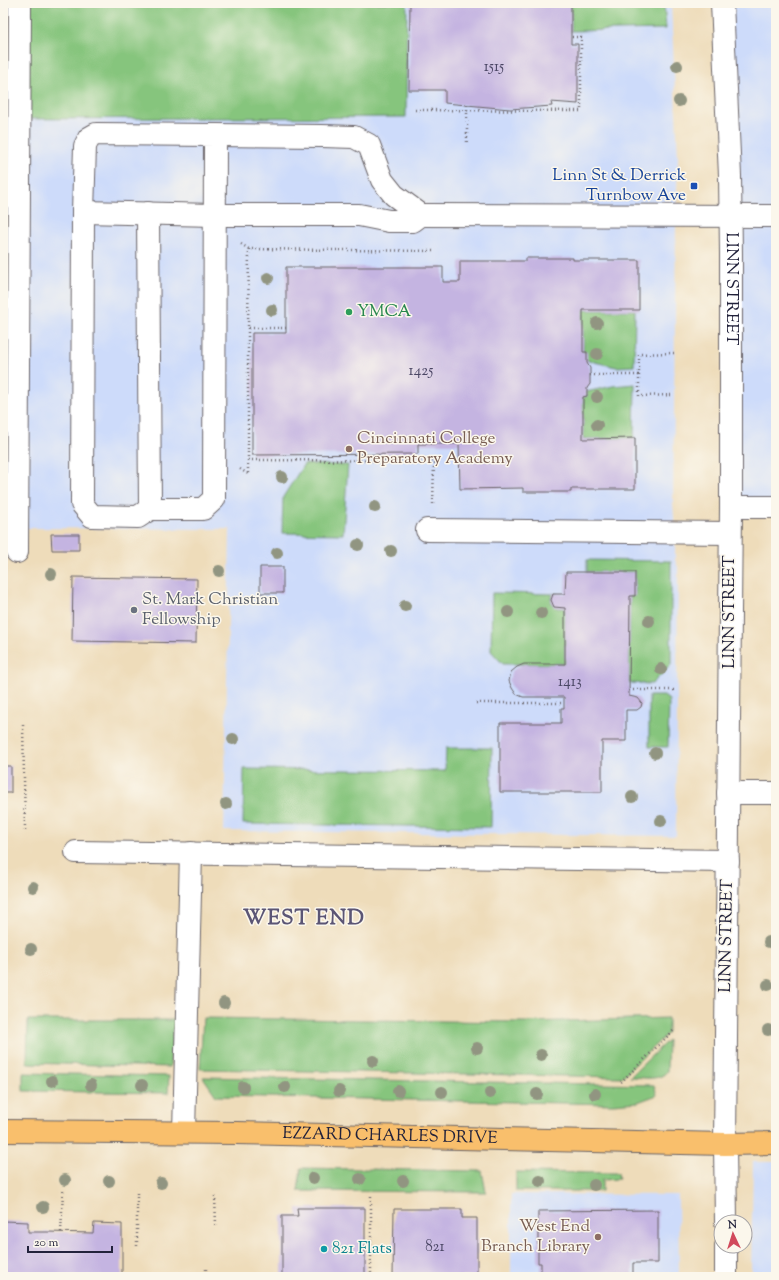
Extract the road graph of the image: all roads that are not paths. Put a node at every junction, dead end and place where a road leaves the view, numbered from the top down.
1 (20, 3) edge
2 (722, 3) edge
3 (215, 135) junction
4 (83, 212) junction
5 (148, 213) junction
6 (215, 215) junction
7 (421, 215) junction
8 (730, 216) junction
9 (776, 216) edge
10 (776, 507) edge
11 (731, 508) junction
12 (150, 509) junction
13 (430, 521) road end
14 (730, 533) junction
15 (17, 552) dead end
16 (728, 793) junction
17 (776, 793) edge
18 (76, 852) dead end
19 (191, 853) junction
20 (728, 861) junction
21 (3, 1131) edge
22 (184, 1132) junction
23 (776, 1143) edge
24 (725, 1144) junction
25 (726, 1214) edge
26 (726, 1254) edge
27 (726, 1277) edge

1 - 15 street
2 - 8 street, LINN STREET
3 - 4 street
3 - 6 street
3 - 7 street
4 - 5 street
4 - 12 street
5 - 6 street
5 - 12 street
6 - 7 street
6 - 12 street
7 - 8 street
8 - 9 street
8 - 11 street, LINN STREET
10 - 11 street
11 - 14 street, LINN STREET
13 - 14 street
14 - 16 street, LINN STREET
16 - 17 street
16 - 20 street, LINN STREET
18 - 19 street
19 - 20 street
19 - 22 street
20 - 24 street, LINN STREET
21 - 22 main road, EZZARD CHARLES DRIVE
22 - 24 main road, EZZARD CHARLES DRIVE
23 - 24 main road, EZZARD CHARLES DRIVE
24 - 25 street, LINN STREET
26 - 27 street

